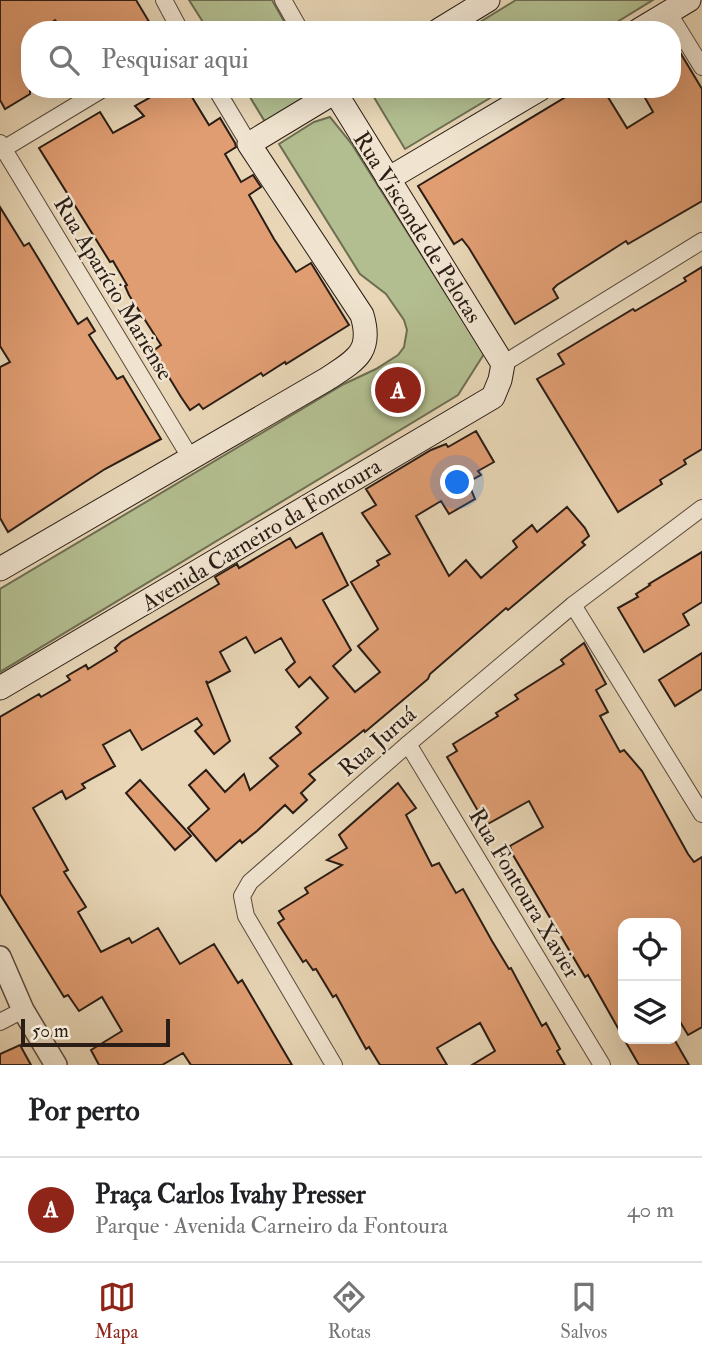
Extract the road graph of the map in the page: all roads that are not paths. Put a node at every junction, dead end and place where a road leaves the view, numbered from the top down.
1 (164, 0) edge
2 (283, 0) edge
3 (488, 0) edge
4 (689, 0) edge
5 (668, 12) junction
6 (175, 21) edge
7 (295, 21) edge
8 (454, 21) edge
9 (654, 21) edge
10 (674, 21) edge
11 (681, 33) edge
12 (702, 67) edge
13 (87, 98) edge
14 (221, 98) edge
15 (323, 98) edge
16 (341, 98) edge
17 (525, 98) edge
18 (249, 145) junction
19 (1, 148) edge
20 (388, 180) junction
21 (702, 241) edge
22 (503, 364) junction
23 (190, 457) junction
24 (702, 508) edge
25 (1, 567) edge
26 (573, 605) junction
27 (0, 688) edge
28 (408, 744) junction
29 (702, 814) edge
30 (0, 957) edge
31 (0, 994) edge
32 (23, 1010) junction
33 (0, 1022) edge
34 (56, 1065) edge
35 (334, 1065) edge
36 (602, 1065) edge

1 - 6 street
2 - 7 street
3 - 8 main road
4 - 5 main road
5 - 9 main road
5 - 10 street
11 - 12 street
13 - 19 street
14 - 18 street
15 - 18 main road
16 - 20 main road, Rua Visconde de Pelotas
17 - 20 main road
18 - 23 main road
19 - 23 street, Rua Aparício Mariense
20 - 22 main road, Rua Visconde de Pelotas
21 - 22 street
22 - 27 main road, Avenida Carneiro da Fontoura
23 - 25 main road
24 - 26 street, Rua Juruá
26 - 28 street, Rua Juruá
26 - 29 street
28 - 35 street, Rua Juruá
28 - 36 street, Rua Fontoura Xavier
30 - 32 street
31 - 32 street
32 - 33 street
32 - 34 street

